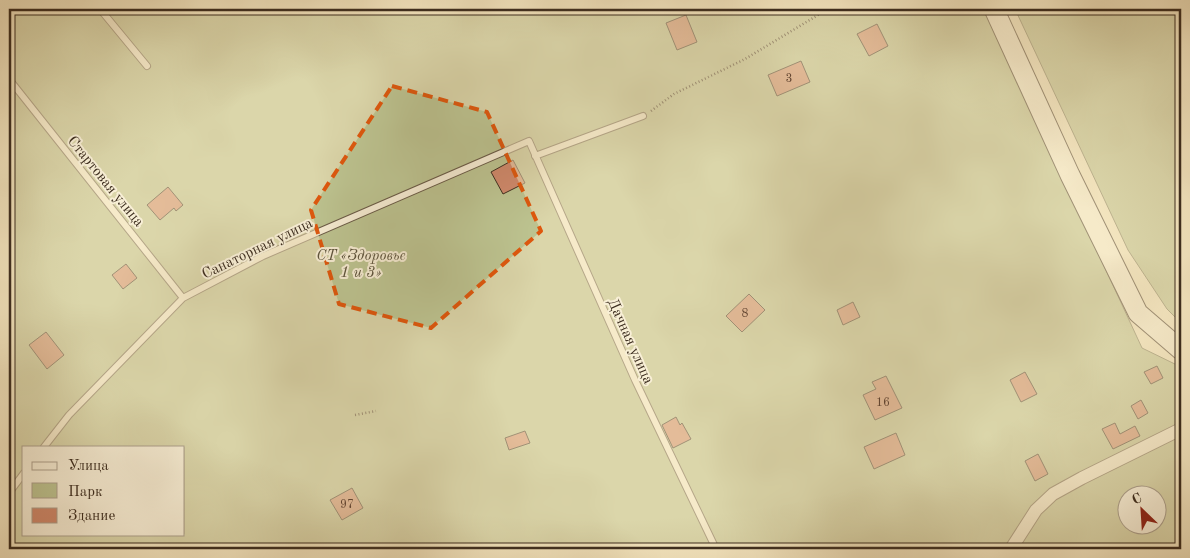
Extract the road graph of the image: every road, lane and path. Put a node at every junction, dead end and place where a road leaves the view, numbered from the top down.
1 (100, 9) edge
2 (828, 9) edge
3 (994, 9) edge
4 (147, 66) dead end
5 (9, 79) edge
6 (643, 116) joint
7 (529, 142) joint
8 (535, 156) junction
9 (183, 298) junction
10 (1181, 350) edge
11 (376, 411) dead end
12 (354, 415) dead end
13 (1181, 429) edge
14 (45, 446) edge
15 (22, 476) edge
16 (9, 493) edge
17 (716, 549) edge
18 (1011, 549) edge

1 - 4 lane
2 - 6 path
3 - 10 main road
5 - 9 lane, Стартовая улица
6 - 8 lane
7 - 8 lane, Дачная улица
7 - 9 lane, Санаторная улица
8 - 17 lane, Дачная улица
9 - 14 lane, Санаторная улица
11 - 12 path
13 - 18 street
15 - 16 lane

